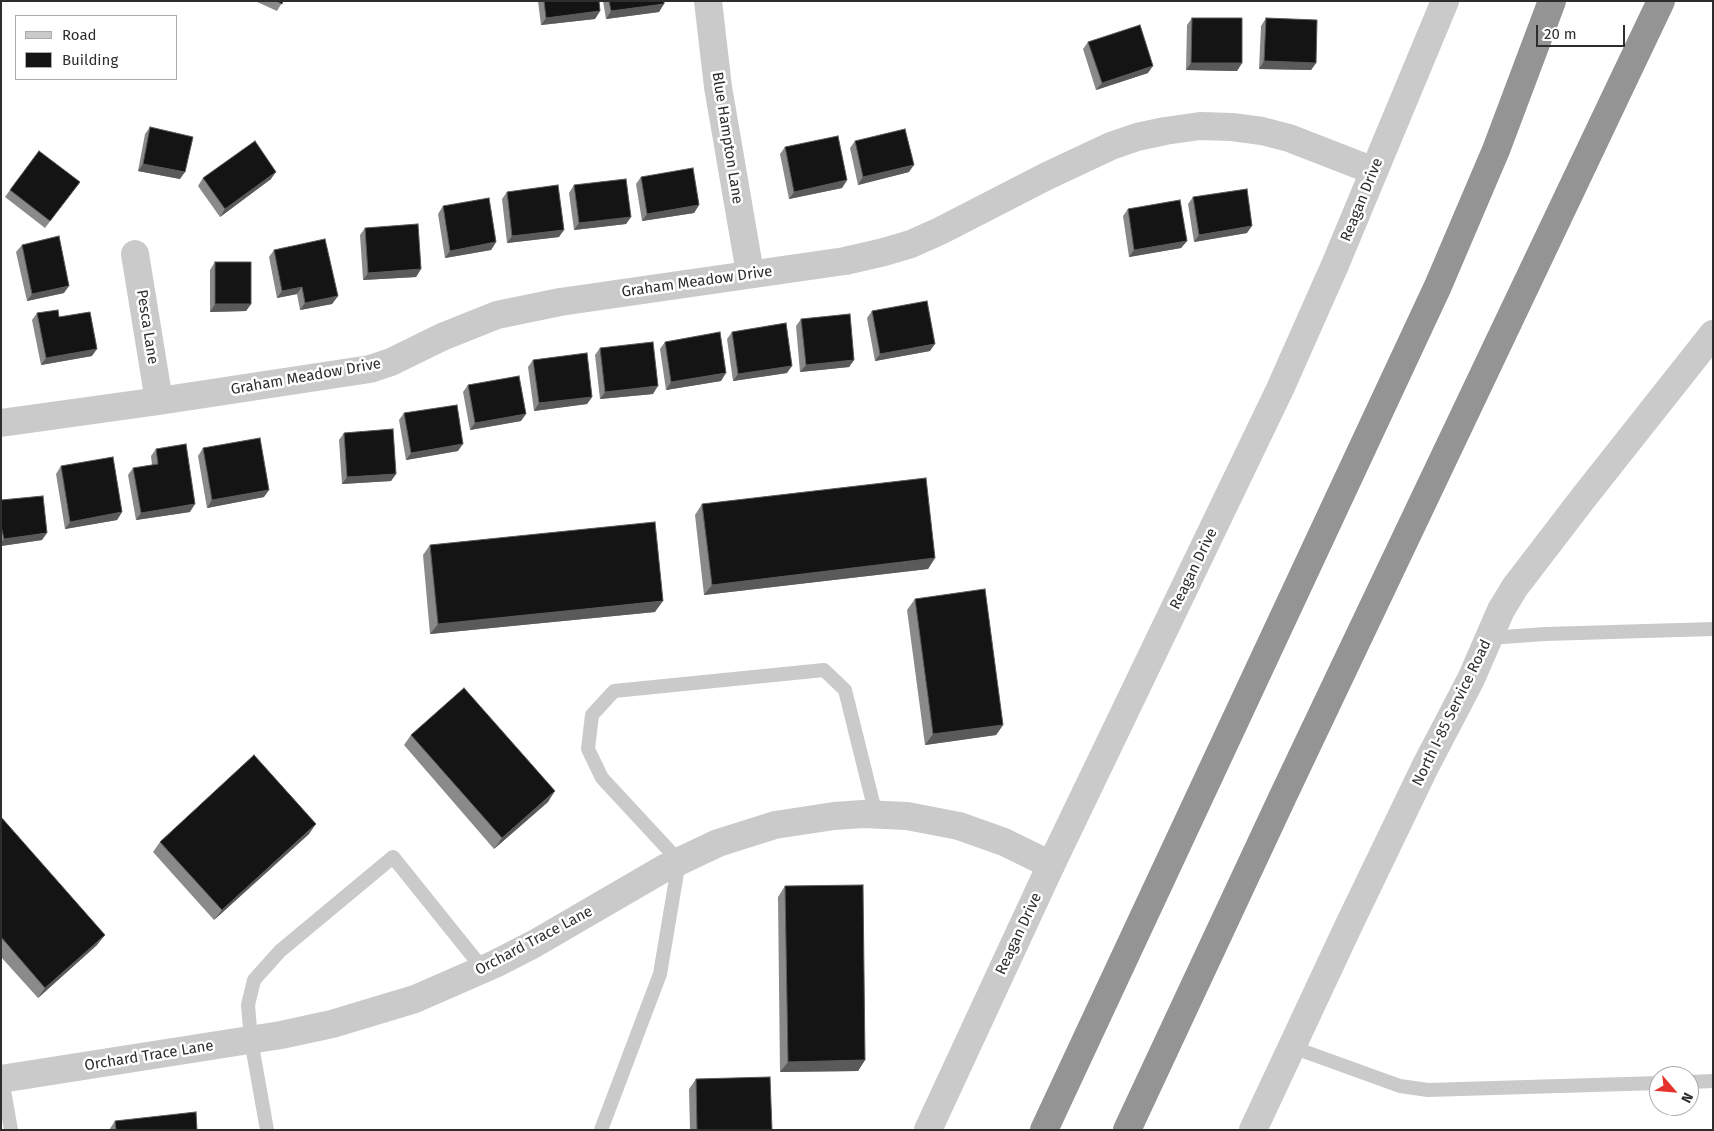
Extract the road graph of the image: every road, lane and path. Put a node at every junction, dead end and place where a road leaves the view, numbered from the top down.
1 (708, 1) edge
2 (1445, 1) edge
3 (1552, 1) edge
4 (1661, 1) edge
5 (1374, 171) junction
6 (135, 254) dead end
7 (750, 273) junction
8 (1713, 334) edge
9 (159, 401) junction
10 (1, 423) edge
11 (1713, 629) edge
12 (1489, 638) junction
13 (876, 815) junction
14 (679, 861) junction
15 (1051, 865) junction
16 (483, 969) junction
17 (251, 1040) junction
18 (1292, 1047) junction
19 (2, 1079) edge
20 (1713, 1081) edge
21 (1699, 1082) edge
22 (1649, 1083) edge
23 (11, 1130) edge
24 (267, 1130) edge
25 (601, 1130) edge
26 (928, 1130) edge
27 (1044, 1130) edge
28 (1127, 1130) edge
29 (1253, 1130) edge

1 - 7 street, Blue Hampton Lane
2 - 5 street, Reagan Drive
3 - 27 highway
4 - 28 highway
5 - 7 street, Graham Meadow Drive
5 - 15 street, Reagan Drive
6 - 9 street, Pesca Lane
7 - 9 street, Graham Meadow Drive
8 - 12 street, North I-85 Service Road
9 - 10 street, Graham Meadow Drive
11 - 12 lane
12 - 18 street, North I-85 Service Road
13 - 14 street, Orchard Trace Lane
13 - 14 lane
13 - 15 street, Orchard Trace Lane
14 - 16 street, Orchard Trace Lane
14 - 25 lane
15 - 26 street, Reagan Drive
16 - 17 street, Orchard Trace Lane
16 - 17 lane
17 - 19 street, Orchard Trace Lane
17 - 24 lane
18 - 22 lane
18 - 29 street, North I-85 Service Road
19 - 23 lane
20 - 21 lane

